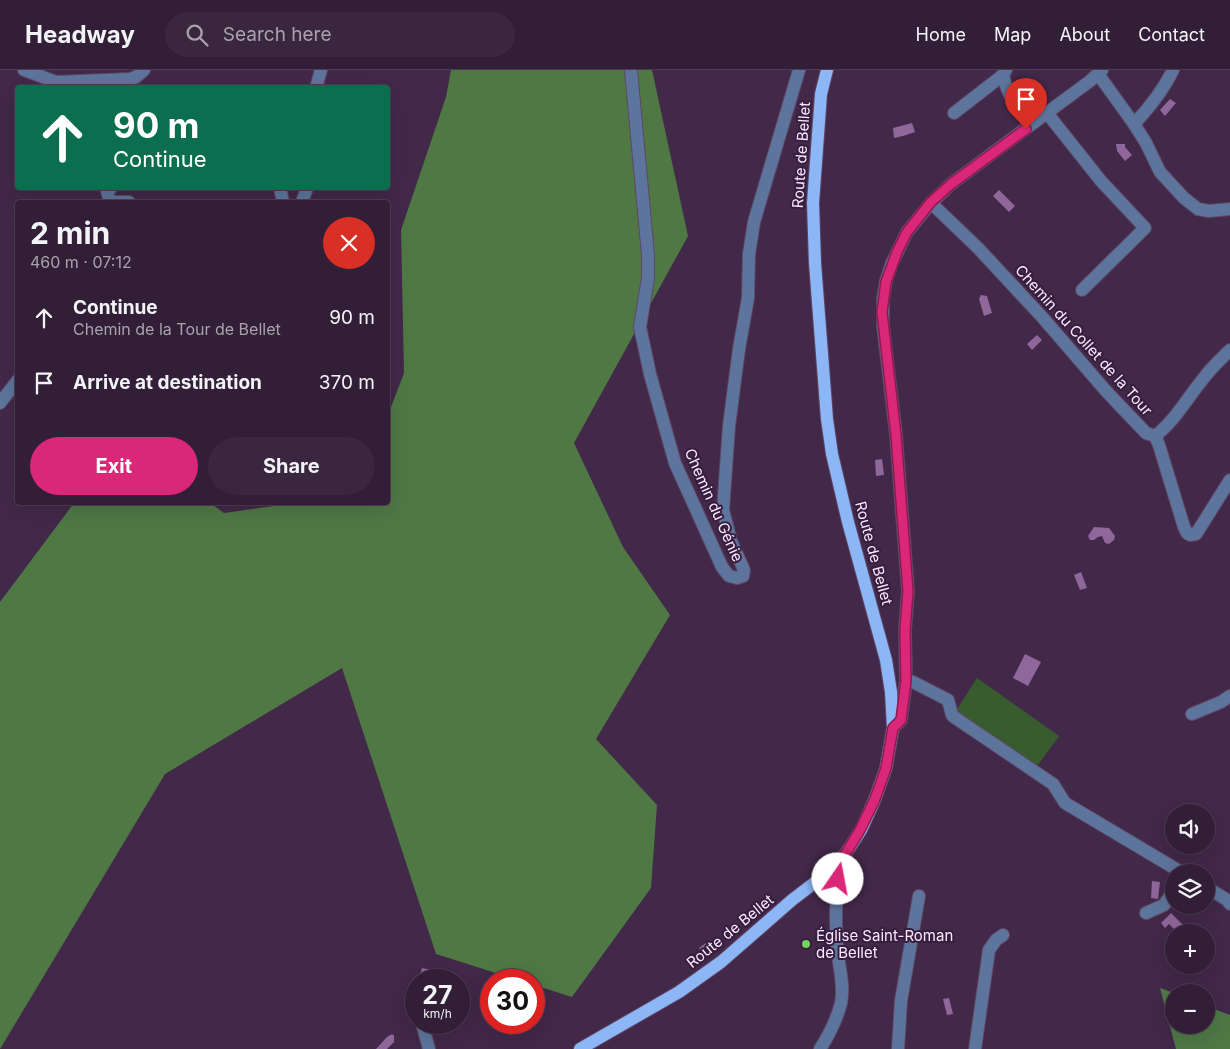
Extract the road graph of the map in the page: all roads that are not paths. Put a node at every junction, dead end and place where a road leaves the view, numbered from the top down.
1 (24, 70) edge
2 (144, 70) edge
3 (321, 70) edge
4 (631, 70) edge
5 (798, 70) edge
6 (827, 70) edge
7 (1173, 70) edge
8 (1005, 72) edge
9 (1100, 72) edge
10 (317, 85) edge
11 (954, 113) dead end
12 (1047, 113) junction
13 (1033, 123) junction
14 (1134, 124) junction
15 (931, 202) junction
16 (1230, 209) edge
17 (1082, 290) dead end
18 (1230, 350) edge
19 (15, 384) edge
20 (0, 403) edge
21 (1154, 436) junction
22 (1230, 480) edge
23 (906, 681) junction
24 (1230, 696) edge
25 (1192, 714) dead end
26 (893, 728) junction
27 (836, 864) junction
28 (1165, 864) edge
29 (1215, 893) edge
30 (919, 896) dead end
31 (1165, 904) edge
32 (1230, 904) edge
33 (1146, 913) dead end
34 (1003, 935) dead end
35 (425, 1034) edge
36 (429, 1049) edge
37 (580, 1049) edge
38 (820, 1049) edge
39 (898, 1049) edge
40 (975, 1049) edge

1 - 2 street
3 - 10 street
4 - 5 street, Chemin du Génie
6 - 26 main road, Route de Bellet
7 - 14 street
8 - 11 street
8 - 13 street
9 - 12 street
9 - 14 street
12 - 13 street
12 - 17 street
13 - 15 street
14 - 16 street
15 - 21 street, Chemin du Collet de la Tour
15 - 23 street
18 - 21 street, Chemin du Collet de la Tour
19 - 20 street
21 - 22 street
23 - 26 street
23 - 28 street
24 - 25 street
26 - 27 main road, Route de Bellet
27 - 37 main road, Route de Bellet
27 - 38 street
29 - 32 street
30 - 39 street
31 - 33 street
34 - 40 street
35 - 36 street

